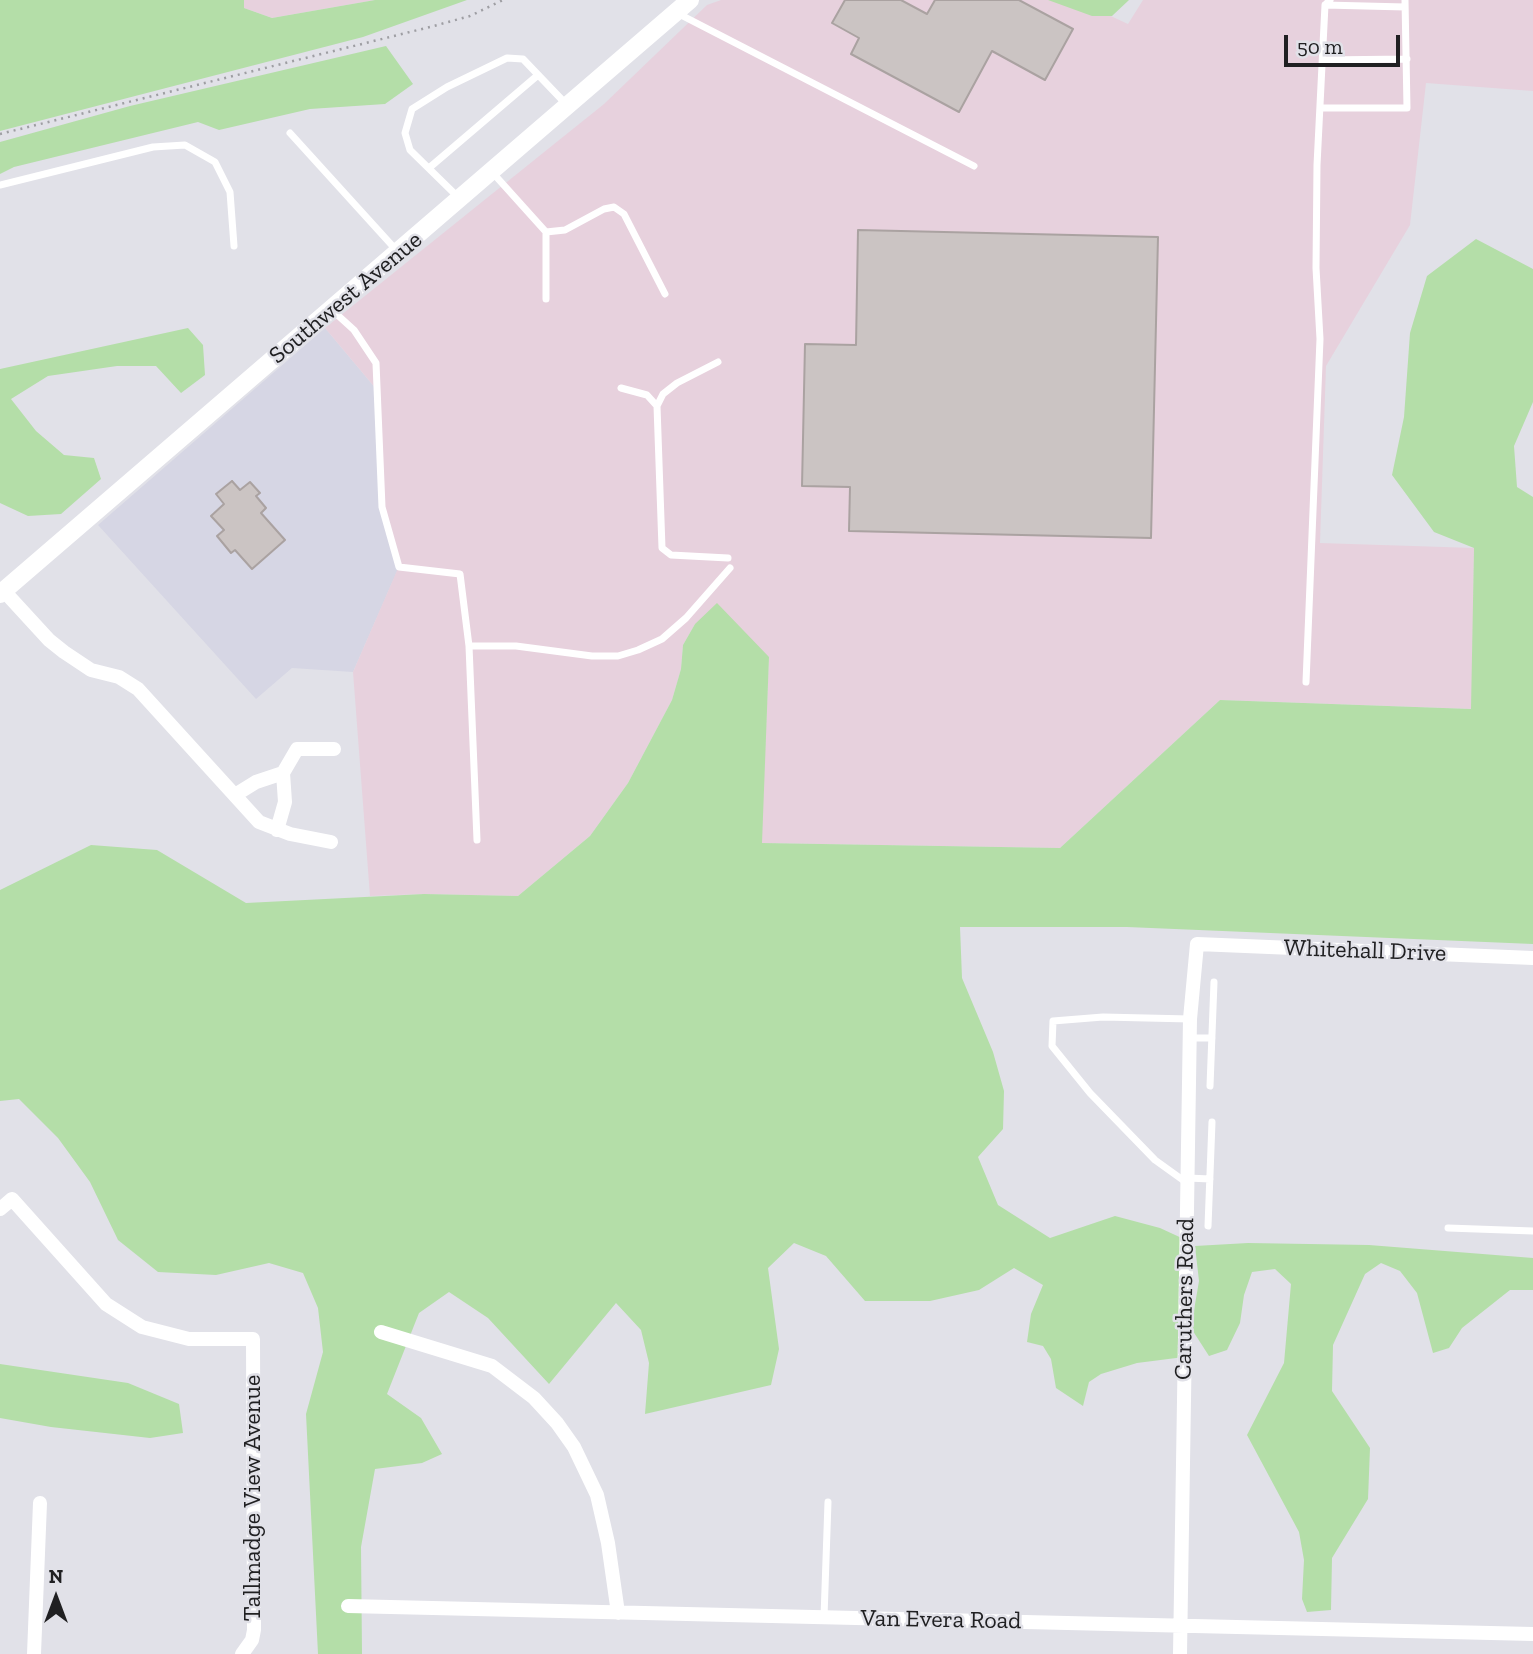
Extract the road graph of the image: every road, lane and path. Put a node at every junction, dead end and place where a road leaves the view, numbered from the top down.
1 (503, 0) edge
2 (690, 0) edge
3 (1327, 3) edge
4 (1405, 3) edge
5 (676, 12) junction
6 (1407, 59) junction
7 (1323, 60) junction
8 (538, 75) junction
9 (569, 107) junction
10 (1321, 108) junction
11 (290, 133) dead end
12 (0, 134) edge
13 (974, 166) dead end
14 (429, 168) junction
15 (492, 172) junction
16 (0, 185) edge
17 (461, 200) junction
18 (546, 232) junction
19 (234, 246) dead end
20 (398, 253) junction
21 (664, 294) dead end
22 (546, 299) dead end
23 (332, 310) junction
24 (718, 362) dead end
25 (621, 388) dead end
26 (657, 406) junction
27 (728, 558) dead end
28 (730, 568) dead end
29 (2, 592) edge
30 (470, 646) junction
31 (1306, 681) dead end
32 (334, 749) dead end
33 (283, 773) junction
34 (235, 796) junction
35 (277, 830) junction
36 (477, 841) dead end
37 (331, 842) dead end
38 (1197, 944) joint
39 (1533, 958) edge
40 (1214, 982) dead end
41 (1190, 1019) junction
42 (1190, 1038) junction
43 (1212, 1038) junction
44 (1210, 1086) dead end
45 (1212, 1122) dead end
46 (1210, 1179) junction
47 (1188, 1180) junction
48 (0, 1209) edge
49 (1208, 1226) dead end
50 (1448, 1228) dead end
51 (1533, 1231) edge
52 (381, 1332) dead end
53 (828, 1502) dead end
54 (40, 1503) dead end
55 (348, 1606) dead end
56 (618, 1612) junction
57 (824, 1617) junction
58 (1180, 1625) junction
59 (1533, 1634) edge
60 (34, 1654) edge
61 (242, 1654) edge
62 (1180, 1654) edge

1 - 12 path
2 - 5 street, Southwest Avenue
3 - 4 lane
3 - 7 lane
4 - 6 lane
5 - 9 street, Southwest Avenue
5 - 13 lane
6 - 7 lane
6 - 10 lane
7 - 10 lane
8 - 9 lane
8 - 14 lane
8 - 14 lane
9 - 15 street, Southwest Avenue
10 - 31 lane
11 - 20 lane
14 - 17 lane
15 - 17 street, Southwest Avenue
15 - 18 lane
16 - 19 lane
17 - 20 street, Southwest Avenue
18 - 21 lane
18 - 22 lane
20 - 23 street, Southwest Avenue
23 - 29 street, Southwest Avenue
23 - 30 lane
24 - 26 lane
25 - 26 lane
26 - 27 lane
28 - 30 lane
29 - 34 street
30 - 36 lane
32 - 33 street
33 - 34 street
33 - 35 street
34 - 35 street
35 - 37 street
38 - 39 street, Whitehall Drive
38 - 41 street, Caruthers Road
40 - 43 lane
41 - 42 street, Caruthers Road
41 - 47 lane
42 - 43 lane
42 - 47 street, Caruthers Road
43 - 44 lane
45 - 46 lane
46 - 47 lane
46 - 49 lane
47 - 58 street, Caruthers Road
48 - 61 street, Tallmadge View Avenue
50 - 51 lane
52 - 56 street
53 - 57 lane
54 - 60 street
55 - 56 street, Van Evera Road
56 - 57 street, Van Evera Road
57 - 58 street, Van Evera Road
58 - 59 street, Van Evera Road
58 - 62 street, Caruthers Road

